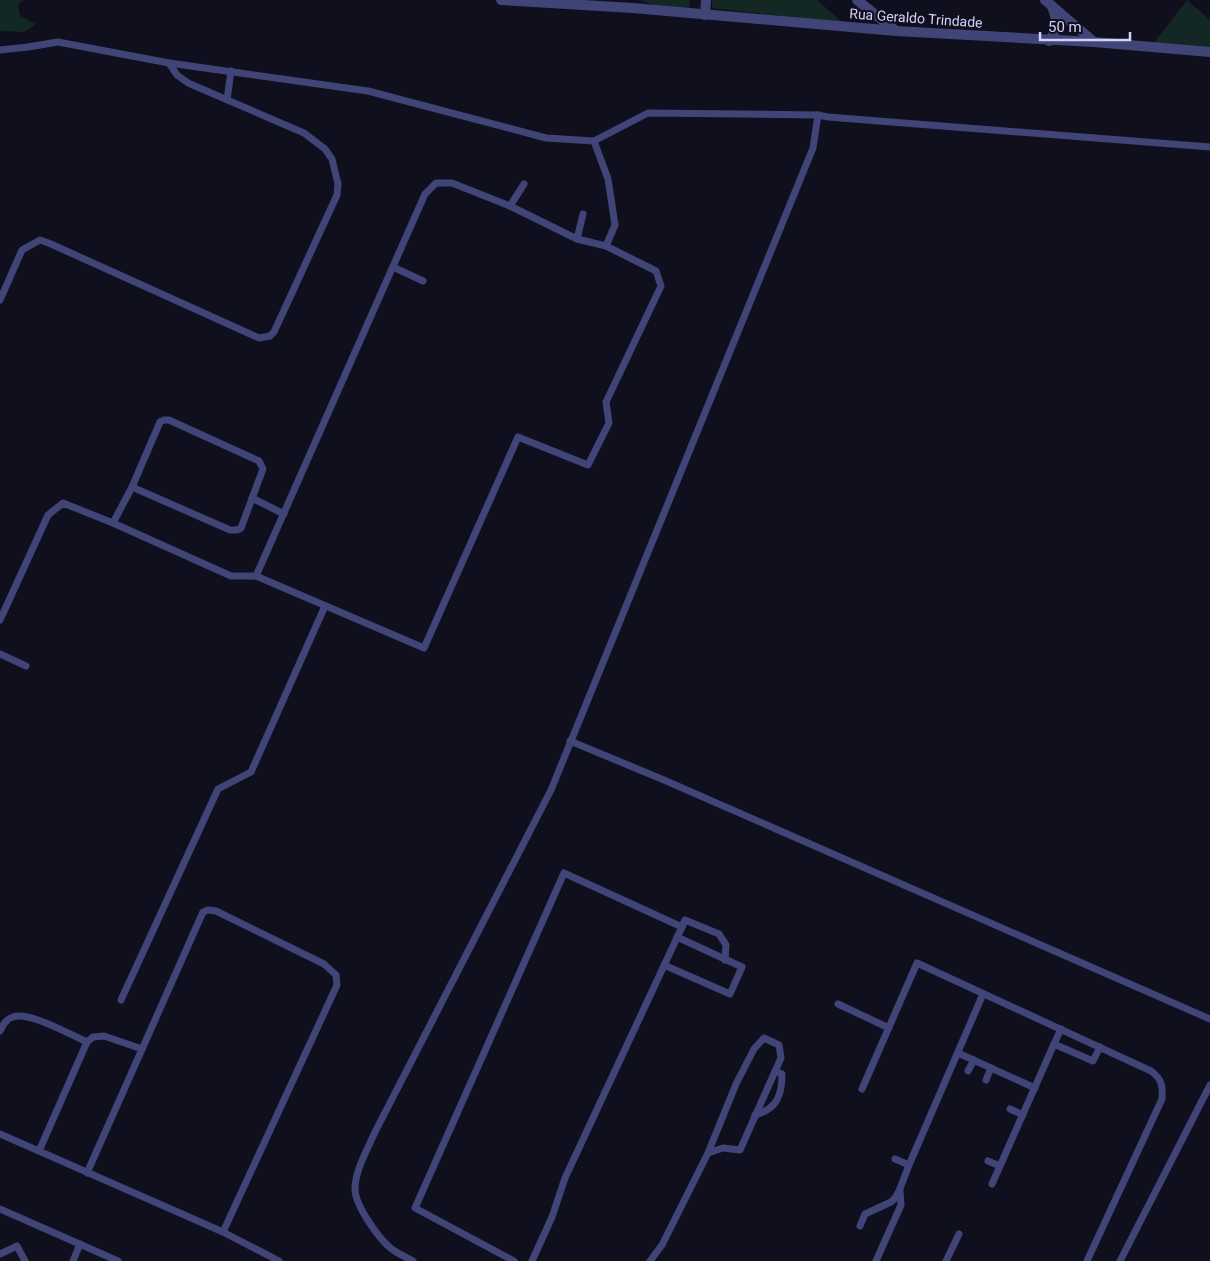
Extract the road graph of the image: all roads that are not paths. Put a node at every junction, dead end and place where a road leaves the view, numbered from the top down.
1 (501, 0) edge
2 (706, 0) edge
3 (857, 0) edge
4 (1049, 3) edge
5 (633, 4) edge
6 (705, 15) junction
7 (896, 31) junction
8 (1049, 40) junction
9 (1094, 42) junction
10 (0, 50) edge
11 (1210, 52) edge
12 (169, 64) junction
13 (231, 72) junction
14 (227, 100) junction
15 (818, 115) junction
16 (594, 141) junction
17 (1210, 147) edge
18 (524, 184) dead end
19 (510, 206) junction
20 (583, 214) dead end
21 (577, 239) junction
22 (606, 246) junction
23 (393, 267) junction
24 (423, 282) dead end
25 (0, 300) edge
26 (132, 487) junction
27 (252, 498) junction
28 (284, 514) junction
29 (113, 523) junction
30 (256, 576) junction
31 (325, 606) junction
32 (0, 620) edge
33 (0, 654) edge
34 (26, 666) dead end
35 (570, 741) junction
36 (682, 927) junction
37 (677, 937) junction
38 (725, 960) junction
39 (664, 965) junction
40 (983, 994) junction
41 (121, 1000) dead end
42 (838, 1004) dead end
43 (1210, 1019) edge
44 (889, 1028) junction
45 (1061, 1029) junction
46 (0, 1031) edge
47 (87, 1042) junction
48 (1054, 1044) junction
49 (1100, 1047) junction
50 (142, 1049) junction
51 (958, 1053) junction
52 (974, 1060) junction
53 (991, 1068) junction
54 (775, 1071) junction
55 (968, 1071) dead end
56 (986, 1080) dead end
57 (1035, 1088) junction
58 (862, 1089) dead end
59 (1209, 1090) edge
60 (1010, 1109) dead end
61 (756, 1115) junction
62 (1023, 1115) junction
63 (0, 1134) edge
64 (39, 1152) junction
65 (708, 1153) junction
66 (895, 1159) dead end
67 (988, 1161) dead end
68 (909, 1165) junction
69 (1000, 1166) junction
70 (87, 1173) junction
71 (992, 1184) dead end
72 (900, 1191) junction
73 (0, 1209) edge
74 (860, 1226) dead end
75 (223, 1232) junction
76 (959, 1234) dead end
77 (80, 1244) junction
78 (0, 1254) edge
79 (879, 1260) edge
80 (25, 1261) edge
81 (73, 1261) edge
82 (118, 1261) edge
83 (279, 1261) edge
84 (413, 1261) edge
85 (514, 1261) edge
86 (532, 1261) edge
87 (650, 1261) edge
88 (946, 1261) edge
89 (1087, 1261) edge
90 (1120, 1261) edge

1 - 5 street, Rua Geraldo Trindade
2 - 6 street
3 - 7 street
4 - 8 street
4 - 9 street
5 - 6 street, Rua Geraldo Trindade
6 - 7 street, Rua Geraldo Trindade
7 - 8 street, Rua Geraldo Trindade
8 - 9 street, Rua Geraldo Trindade
9 - 11 street, Rua Geraldo Trindade
10 - 12 lane
12 - 13 lane
12 - 14 lane
13 - 14 lane
13 - 16 lane
14 - 25 lane
15 - 16 lane
15 - 17 lane
15 - 35 lane
16 - 22 lane
18 - 19 lane
19 - 21 lane
19 - 23 lane
20 - 21 lane
21 - 22 lane
22 - 31 lane
23 - 24 lane
23 - 28 lane
26 - 27 lane
26 - 27 lane
26 - 29 lane
27 - 28 lane
28 - 30 lane
29 - 30 lane
29 - 32 lane
30 - 31 lane
31 - 41 lane
33 - 34 lane
35 - 43 lane
35 - 84 lane
36 - 37 lane
36 - 38 lane
36 - 85 lane
37 - 38 lane
37 - 39 lane
38 - 39 lane
39 - 86 lane
40 - 44 lane
40 - 45 lane
40 - 51 lane
42 - 44 lane
44 - 58 lane
45 - 48 lane
45 - 49 lane
46 - 47 lane
47 - 50 lane
47 - 64 lane
48 - 49 lane
48 - 57 lane
49 - 89 lane
50 - 70 lane
50 - 75 lane
51 - 52 lane
51 - 68 lane
52 - 53 lane
52 - 55 lane
53 - 56 lane
53 - 57 lane
54 - 61 lane
54 - 61 lane
54 - 65 lane
57 - 62 lane
59 - 90 lane
60 - 62 lane
61 - 65 lane
62 - 69 lane
63 - 64 lane
64 - 70 lane
65 - 87 lane
66 - 68 lane
67 - 69 lane
68 - 72 lane
69 - 71 lane
70 - 75 lane
72 - 74 lane
72 - 79 lane
73 - 77 lane
75 - 83 lane
76 - 88 lane
77 - 81 lane
77 - 82 lane
78 - 80 lane

